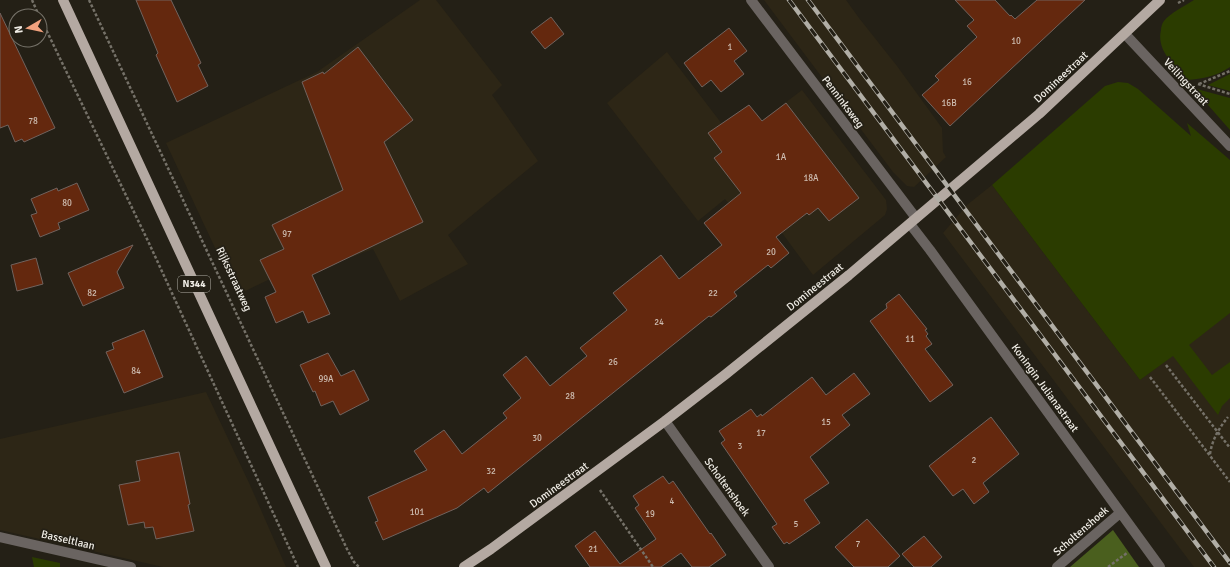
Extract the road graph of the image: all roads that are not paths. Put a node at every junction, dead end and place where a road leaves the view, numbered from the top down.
1 (63, 0) edge
2 (751, 0) edge
3 (1160, 0) edge
4 (1125, 34) junction
5 (1230, 146) edge
6 (913, 221) junction
7 (665, 421) junction
8 (1120, 512) junction
9 (0, 537) edge
10 (131, 567) edge
11 (326, 567) edge
12 (464, 567) edge
13 (769, 567) edge
14 (1057, 567) edge
15 (1160, 567) edge

1 - 11 main road, N344
2 - 6 street, Penninksweg
3 - 4 main road, Domineestraat
4 - 5 street, Veilingstraat
4 - 6 main road, Domineestraat
6 - 7 main road, Domineestraat
6 - 8 street, Koningin Julianastraat
7 - 12 main road, Domineestraat
7 - 13 street, Scholtenshoek
8 - 14 street, Scholtenshoek
8 - 15 street, Koningin Julianastraat
9 - 10 street, Basseltlaan

